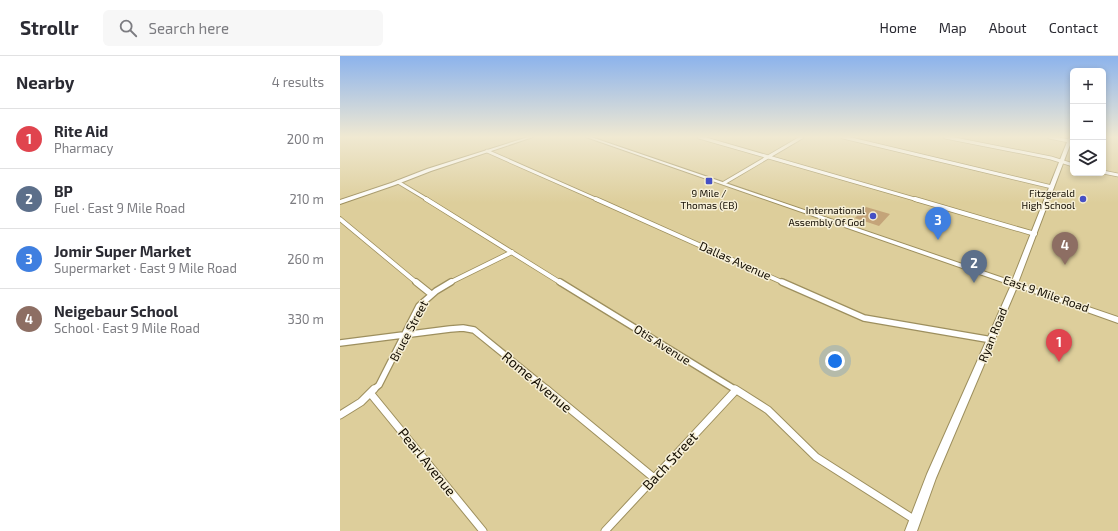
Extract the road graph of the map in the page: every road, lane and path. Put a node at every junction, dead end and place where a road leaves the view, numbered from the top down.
1 (462, 159) edge
2 (505, 159) edge
3 (654, 159) edge
4 (764, 159) edge
5 (776, 159) edge
6 (936, 159) edge
7 (1052, 159) edge
8 (1061, 161) junction
9 (1070, 164) edge
10 (1106, 173) edge
11 (1118, 175) edge
12 (398, 182) junction
13 (724, 183) junction
14 (1052, 187) junction
15 (340, 202) edge
16 (340, 219) edge
17 (1035, 234) junction
18 (512, 252) junction
19 (1015, 283) junction
20 (431, 294) junction
21 (1118, 320) edge
22 (405, 335) junction
23 (992, 340) junction
24 (340, 343) edge
25 (736, 390) junction
26 (371, 394) junction
27 (340, 415) edge
28 (654, 478) junction
29 (916, 520) junction
30 (483, 531) edge
31 (605, 531) edge
32 (911, 531) edge

1 - 12 main road
2 - 23 street, Dallas Avenue
3 - 13 main road, East 9 Mile Road
4 - 13 street
5 - 17 street
6 - 14 street
7 - 8 street
8 - 9 street
8 - 14 main road, Ryan Road
10 - 11 street
12 - 15 main road
12 - 18 street, Otis Avenue
13 - 19 main road, East 9 Mile Road
14 - 17 main road, Ryan Road
16 - 20 street
17 - 19 main road, Ryan Road
18 - 20 street, Bruce Street
18 - 25 street, Otis Avenue
19 - 21 main road, East 9 Mile Road
19 - 23 main road, Ryan Road
20 - 22 street, Bruce Street
22 - 24 street
22 - 26 street, Bruce Street
22 - 28 street, Rome Avenue
23 - 29 main road, Ryan Road
25 - 28 street, Bach Street
25 - 29 street, Otis Avenue
26 - 27 street, Bruce Street
26 - 30 street, Pearl Avenue
28 - 31 street, Bach Street
29 - 32 main road, Ryan Road

